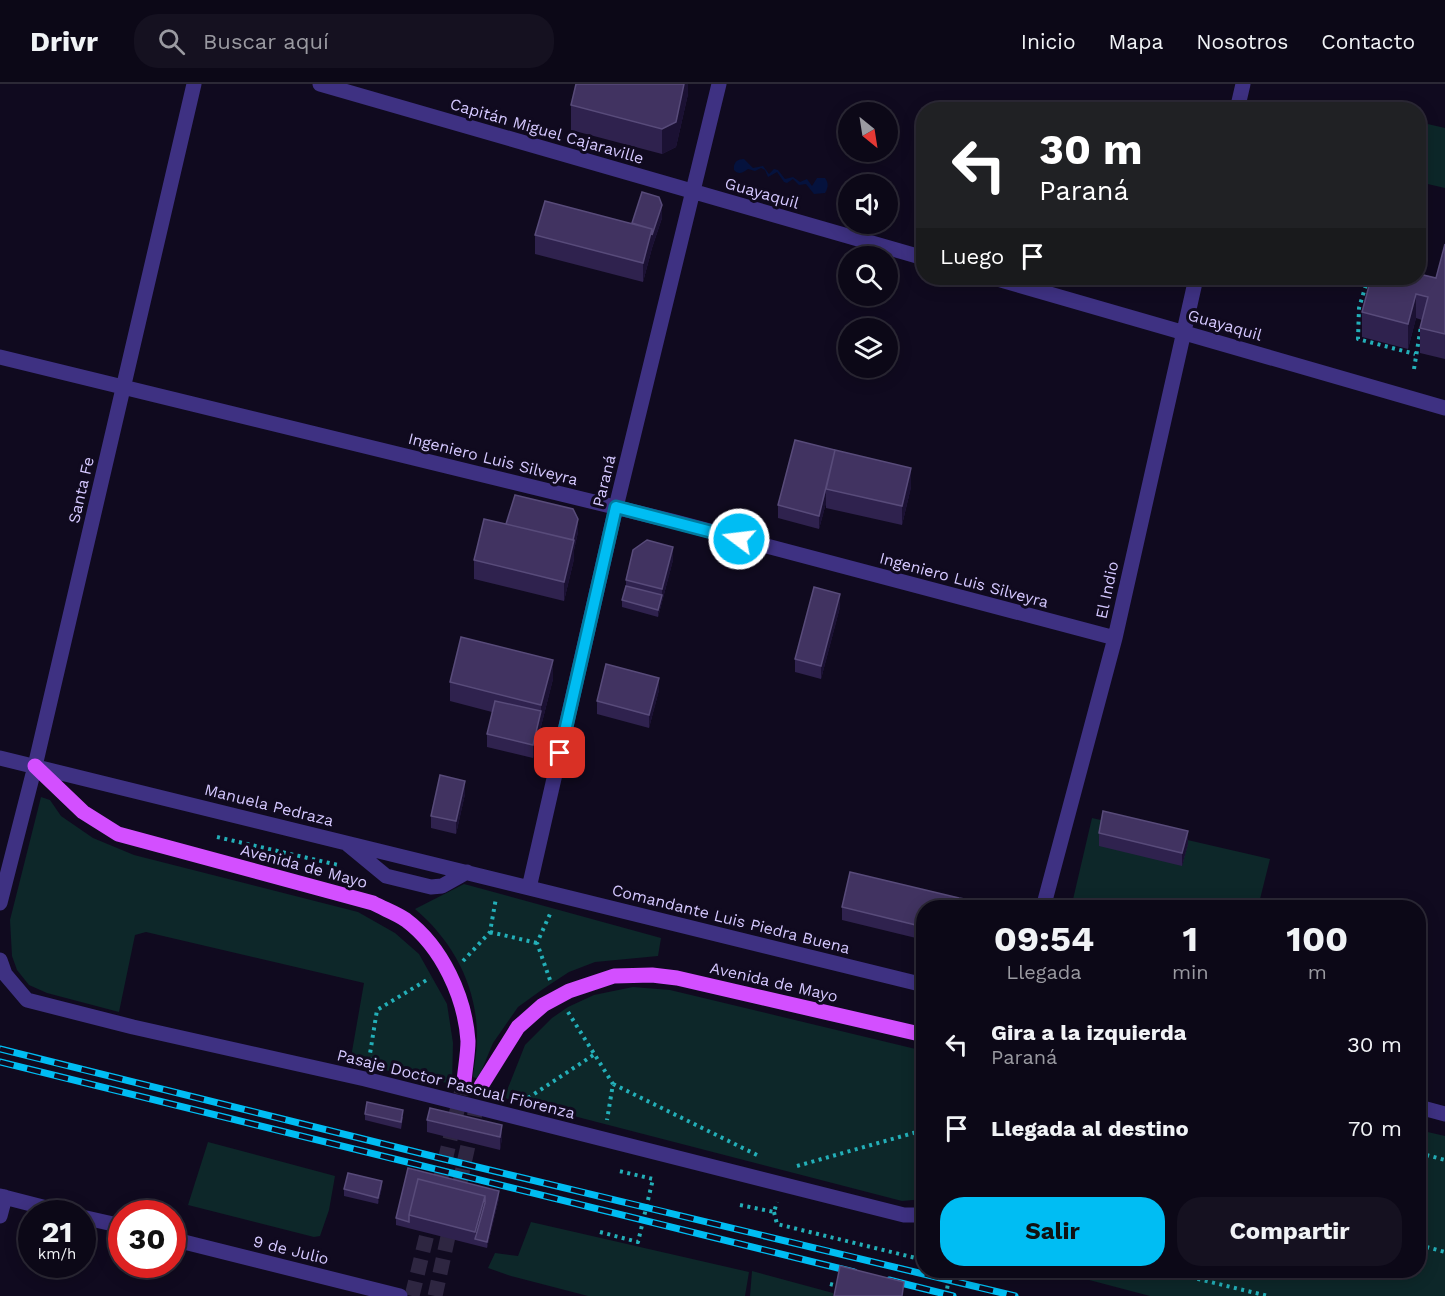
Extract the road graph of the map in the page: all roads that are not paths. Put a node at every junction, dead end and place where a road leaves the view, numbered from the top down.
1 (194, 84) edge
2 (320, 84) edge
3 (718, 84) edge
4 (1243, 84) edge
5 (1239, 102) edge
6 (693, 193) junction
7 (916, 256) edge
8 (1018, 285) edge
9 (1194, 285) edge
10 (1183, 331) junction
11 (0, 357) edge
12 (123, 387) junction
13 (1445, 408) edge
14 (616, 507) junction
15 (1115, 638) junction
16 (0, 758) edge
17 (35, 766) junction
18 (346, 842) junction
19 (467, 872) junction
20 (529, 888) junction
21 (1045, 900) edge
22 (0, 903) edge
23 (0, 960) edge
24 (916, 983) edge
25 (916, 1033) edge
26 (464, 1082) tunnel mouth
27 (481, 1086) tunnel mouth
28 (1426, 1109) edge
29 (1445, 1114) edge
30 (2, 1197) edge
31 (18, 1201) edge
32 (916, 1215) edge
33 (0, 1216) edge
34 (186, 1243) edge
35 (366, 1292) edge
36 (400, 1296) edge

1 - 12 street, Santa Fe
2 - 6 street, Capitán Miguel Cajaraville
3 - 6 street, Paraná
4 - 5 street
6 - 7 street, Guayaquil
6 - 14 street, Paraná
8 - 10 street, Guayaquil
9 - 10 street, El Indio
10 - 13 street, Guayaquil
10 - 15 street, El Indio
11 - 12 street, Ingeniero Luis Silveyra
12 - 14 street, Ingeniero Luis Silveyra
12 - 17 street, Santa Fe
14 - 15 street, Ingeniero Luis Silveyra
14 - 20 street, Paraná
15 - 21 street, El Indio
16 - 17 street, Manuela Pedraza
17 - 18 street, Manuela Pedraza
17 - 22 street, Santa Fe
17 - 26 main road, Avenida de Mayo
18 - 19 street, Manuela Pedraza
18 - 19 street
19 - 20 street, Manuela Pedraza
20 - 24 street, Comandante Luis Piedra Buena
23 - 32 street, Pasaje Doctor Pascual Fiorenza
25 - 27 main road, Avenida de Mayo
28 - 29 street
30 - 31 street
30 - 33 street
34 - 35 street, 9 de Julio
35 - 36 street, 9 de Julio

